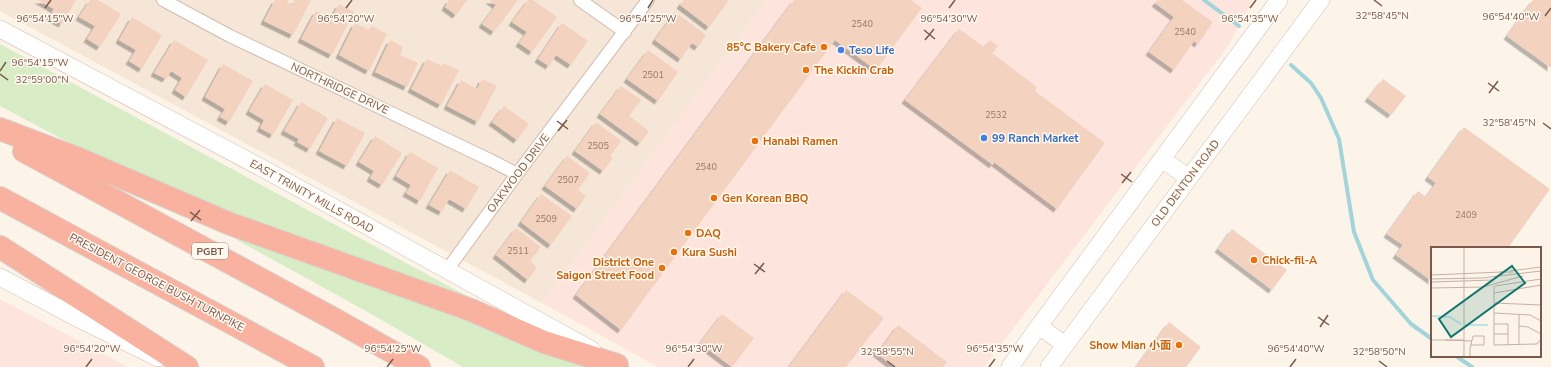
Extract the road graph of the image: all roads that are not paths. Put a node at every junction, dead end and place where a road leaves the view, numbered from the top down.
1 (163, 0) edge
2 (580, 0) edge
3 (648, 0) edge
4 (1279, 0) edge
5 (1321, 0) edge
6 (0, 29) edge
7 (625, 32) junction
8 (0, 129) edge
9 (0, 138) edge
10 (1162, 159) junction
11 (517, 174) junction
12 (1189, 178) junction
13 (0, 198) edge
14 (0, 246) edge
15 (447, 270) junction
16 (0, 277) edge
17 (1039, 326) junction
18 (1065, 345) junction
19 (619, 366) edge
20 (175, 367) edge
21 (188, 367) edge
22 (313, 367) edge
23 (419, 367) edge
24 (1010, 367) edge
25 (1049, 367) edge

1 - 11 street, NORTHRIDGE DRIVE
2 - 7 street
3 - 7 street, OAKWOOD DRIVE
4 - 10 main road
5 - 12 main road, OLD DENTON ROAD
6 - 15 main road, EAST TRINITY MILLS ROAD
7 - 11 street, OAKWOOD DRIVE
8 - 19 highway
9 - 23 highway, PGBT
10 - 12 main road
10 - 17 main road
11 - 15 street, OAKWOOD DRIVE
12 - 18 main road, OLD DENTON ROAD
13 - 22 highway, PRESIDENT GEORGE BUSH TURNPIKE
14 - 21 highway
15 - 19 main road, EAST TRINITY MILLS ROAD
16 - 20 main road
17 - 18 main road
17 - 24 main road
18 - 25 main road, OLD DENTON ROAD

